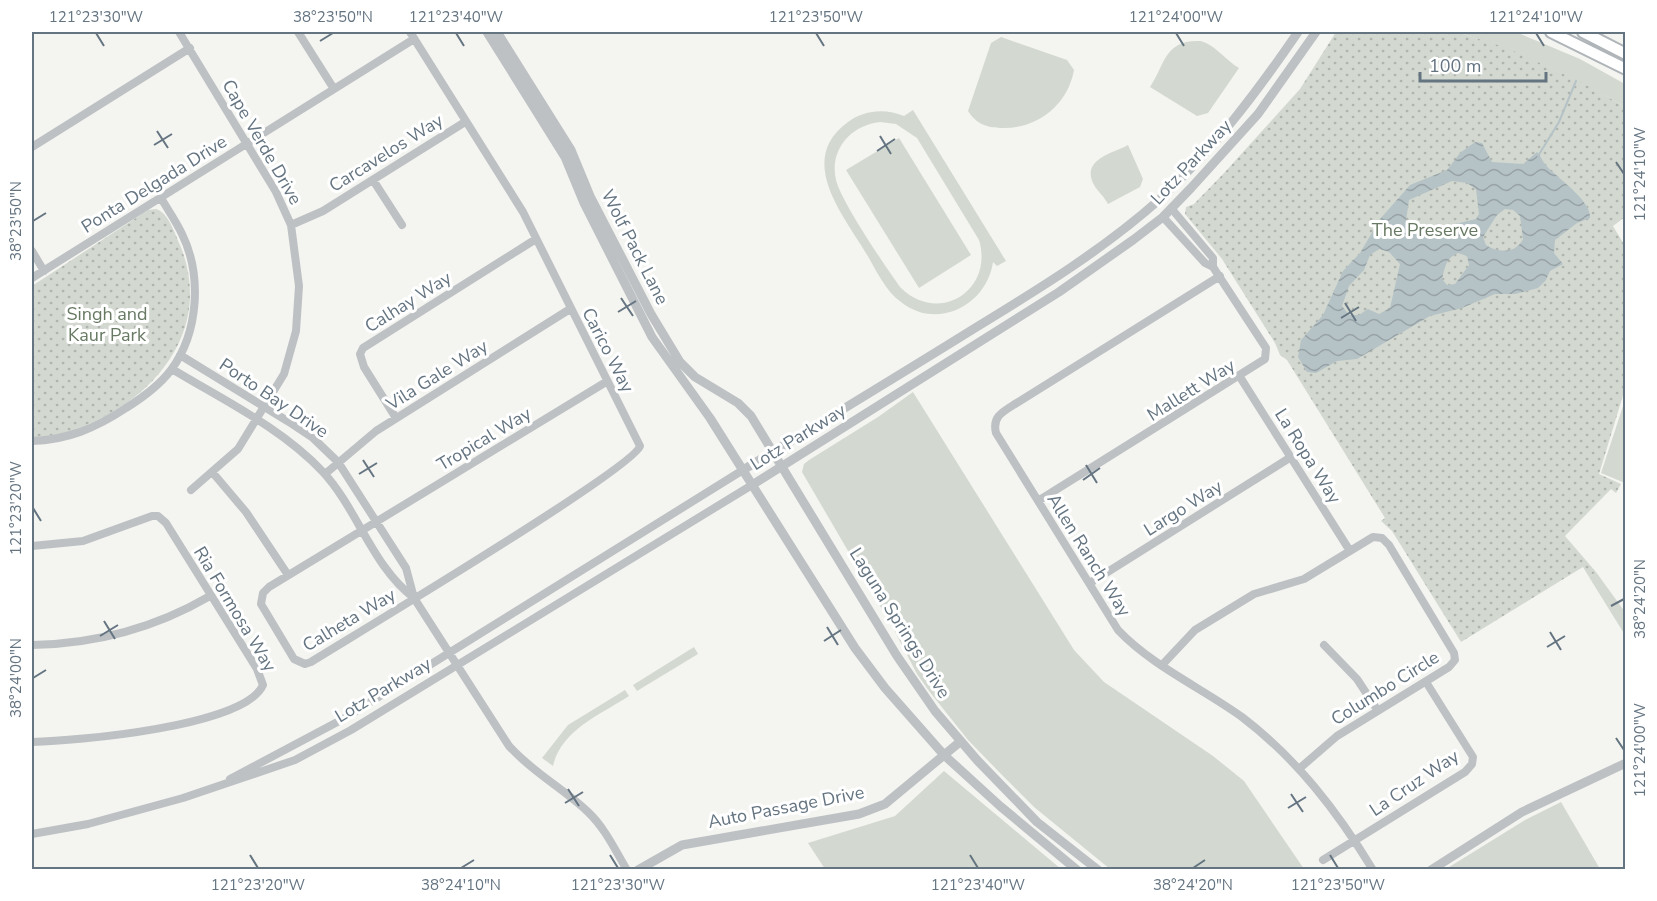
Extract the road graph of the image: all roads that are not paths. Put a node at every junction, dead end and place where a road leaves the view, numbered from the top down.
1 (179, 32) edge
2 (298, 32) edge
3 (487, 32) edge
4 (497, 32) edge
5 (1298, 32) edge
6 (1316, 32) edge
7 (1551, 32) edge
8 (1582, 32) edge
9 (412, 35) edge
10 (190, 48) junction
11 (1626, 54) edge
12 (1626, 69) edge
13 (334, 89) junction
14 (465, 122) junction
15 (249, 143) junction
16 (32, 147) edge
17 (373, 180) junction
18 (161, 198) junction
19 (1171, 208) junction
20 (1163, 217) junction
21 (291, 225) junction
22 (402, 225) dead end
23 (536, 239) junction
24 (32, 251) edge
25 (1213, 267) junction
26 (44, 271) junction
27 (1220, 276) junction
28 (32, 278) edge
29 (570, 309) junction
30 (180, 355) junction
31 (172, 369) junction
32 (1240, 377) junction
33 (606, 382) junction
34 (265, 407) junction
35 (396, 418) junction
36 (257, 420) junction
37 (32, 441) edge
38 (772, 452) junction
39 (1291, 457) junction
40 (338, 462) junction
41 (781, 466) junction
42 (742, 470) junction
43 (213, 473) junction
44 (325, 474) junction
45 (752, 485) junction
46 (190, 490) dead end
47 (1038, 501) junction
48 (376, 520) junction
49 (361, 529) junction
50 (32, 546) edge
51 (1350, 551) junction
52 (288, 575) junction
53 (1090, 584) junction
54 (210, 596) junction
55 (414, 598) junction
56 (32, 645) edge
57 (1324, 645) dead end
58 (449, 653) junction
59 (1163, 664) junction
60 (456, 665) junction
61 (1426, 682) junction
62 (1378, 711) junction
63 (961, 741) junction
64 (32, 742) edge
65 (944, 755) junction
66 (1626, 763) edge
67 (1300, 768) junction
68 (229, 780) junction
69 (32, 834) edge
70 (1355, 840) junction
71 (1323, 860) dead end
72 (627, 870) edge
73 (638, 870) edge
74 (1077, 870) edge
75 (1098, 870) edge
76 (1373, 870) edge
77 (1431, 870) edge

1 - 10 street, Cape Verde Drive
2 - 13 street
3 - 42 street, Wolf Pack Lane
4 - 38 street, Wolf Pack Lane
5 - 38 street, Lotz Parkway
6 - 19 street, Lotz Parkway
7 - 12 main road
8 - 11 main road
9 - 13 street, Ponta Delgada Drive
9 - 14 street, Carico Way
10 - 15 street, Cape Verde Drive
10 - 16 street
13 - 15 street, Ponta Delgada Drive
14 - 17 street, Carcavelos Way
14 - 23 street, Carico Way
15 - 18 street, Ponta Delgada Drive
15 - 21 street, Cape Verde Drive
17 - 21 street, Carcavelos Way
17 - 22 street
18 - 26 street, Ponta Delgada Drive
18 - 30 street
19 - 20 street, Lotz Parkway
19 - 25 street, Mallett Way
20 - 25 street, Mallett Way
20 - 41 street, Lotz Parkway
21 - 34 street, Cape Verde Drive
23 - 29 street, Carico Way
23 - 35 street, Calhay Way
24 - 26 street
25 - 27 street, Mallett Way
26 - 28 street, Ponta Delgada Drive
27 - 32 street, Mallett Way
27 - 47 street, Allen Ranch Way
29 - 33 street, Carico Way
29 - 35 street, Vila Gale Way
30 - 31 street
30 - 34 street, Porto Bay Drive
31 - 36 street, Porto Bay Drive
31 - 37 street
32 - 39 street, La Ropa Way
32 - 47 street, Mallett Way
33 - 48 street, Tropical Way
33 - 55 street, Carico Way
34 - 36 street, Cape Verde Drive
34 - 40 street, Porto Bay Drive
35 - 40 street, Vila Gale Way
36 - 43 street, Cape Verde Drive
36 - 44 street, Porto Bay Drive
38 - 41 street, Laguna Springs Drive
38 - 42 street, Lotz Parkway
39 - 51 street, La Ropa Way
39 - 53 street, Largo Way
40 - 44 street, Vila Gale Way
40 - 48 street, Porto Bay Drive
41 - 45 street, Lotz Parkway
41 - 63 street, Laguna Springs Drive
42 - 45 street
42 - 58 street, Lotz Parkway
43 - 46 street, Cape Verde Drive
43 - 52 street
44 - 49 street, Porto Bay Drive
45 - 60 street, Lotz Parkway
45 - 65 street
47 - 53 street, Allen Ranch Way
48 - 49 street, Calheta Way
48 - 55 street, Porto Bay Drive
49 - 52 street, Calheta Way
49 - 55 street, Porto Bay Drive
50 - 54 street, Ria Formosa Way
51 - 59 street, Columbo Circle
51 - 61 street, Columbo Circle
52 - 55 street, Calheta Way
53 - 59 street, Allen Ranch Way
54 - 56 street
54 - 64 street, Ria Formosa Way
55 - 58 street, Porto Bay Drive
57 - 62 street
58 - 60 street, Porto Bay Drive
58 - 68 street, Lotz Parkway
59 - 67 street, Allen Ranch Way
60 - 68 street, Lotz Parkway
60 - 72 street, Porto Bay Drive
61 - 62 street, Columbo Circle
61 - 70 street, La Cruz Way
62 - 67 street, Columbo Circle
63 - 65 street, Auto Passage Drive
63 - 75 street, Laguna Springs Drive
65 - 73 street, Auto Passage Drive
65 - 74 street
66 - 77 street
67 - 70 street, Allen Ranch Way
68 - 69 street, Lotz Parkway
70 - 71 street, La Cruz Way
70 - 76 street, Allen Ranch Way

